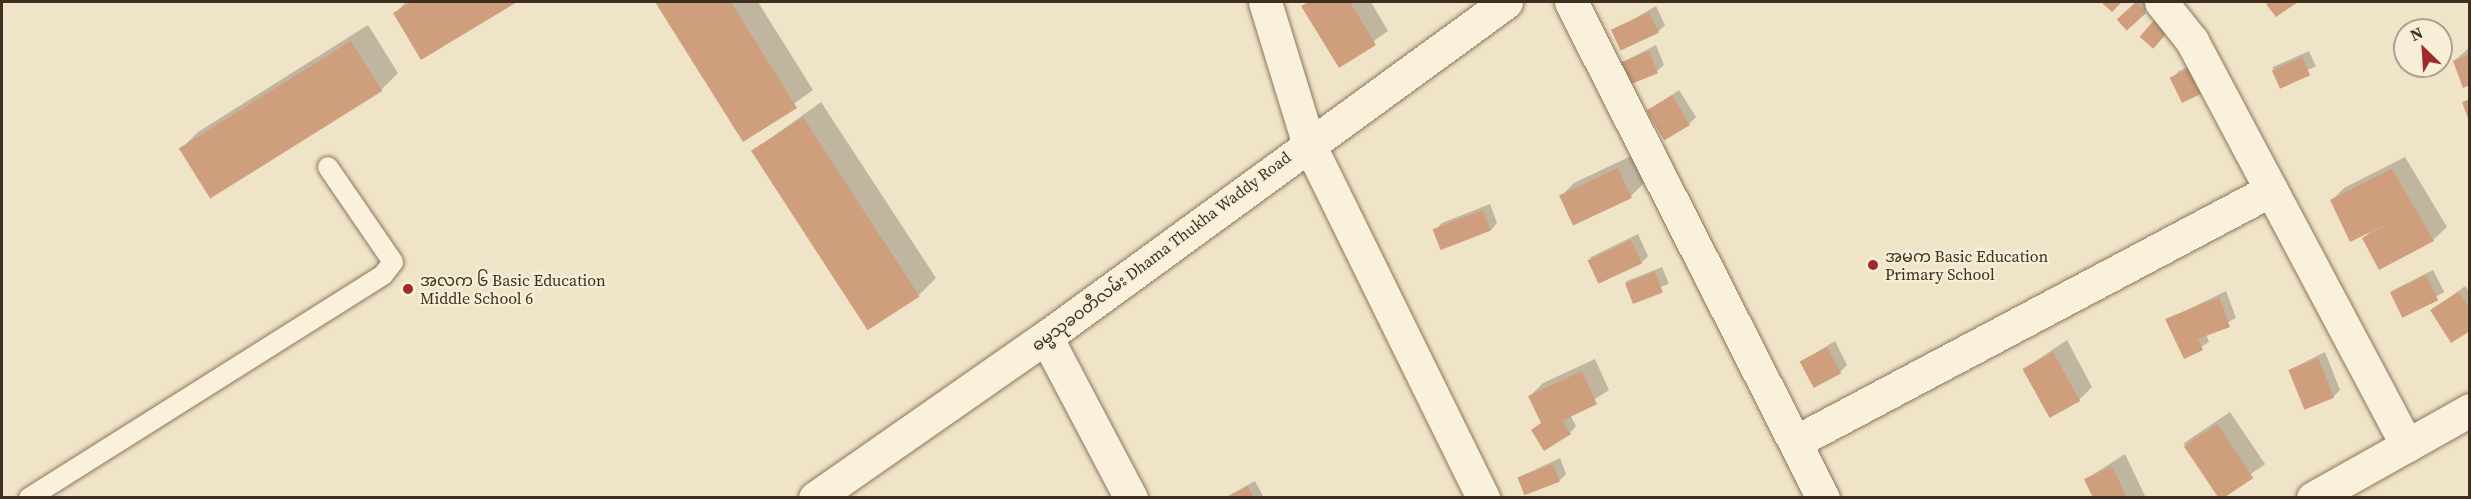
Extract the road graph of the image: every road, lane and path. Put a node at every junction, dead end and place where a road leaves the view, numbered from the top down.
1 (1265, 2) edge
2 (1506, 2) edge
3 (1571, 2) edge
4 (2161, 2) edge
5 (1308, 142) junction
6 (328, 167) dead end
7 (2271, 190) junction
8 (1046, 337) junction
9 (2469, 410) edge
10 (1795, 442) junction
11 (2407, 445) junction
12 (29, 498) edge
13 (815, 498) edge
14 (1131, 498) edge
15 (1483, 498) edge
16 (1823, 498) edge
17 (2313, 498) edge

1 - 5 street
2 - 5 street, ဓမ္မသုခဝတီလမ်း Dhama Thukha Waddy Road
3 - 10 street
4 - 7 street
5 - 8 street, ဓမ္မသုခဝတီလမ်း Dhama Thukha Waddy Road
5 - 15 street
6 - 12 lane
7 - 10 street
7 - 11 street
8 - 13 street, ဓမ္မသုခဝတီလမ်း Dhama Thukha Waddy Road
8 - 14 street
9 - 11 street
10 - 16 street
11 - 17 street

